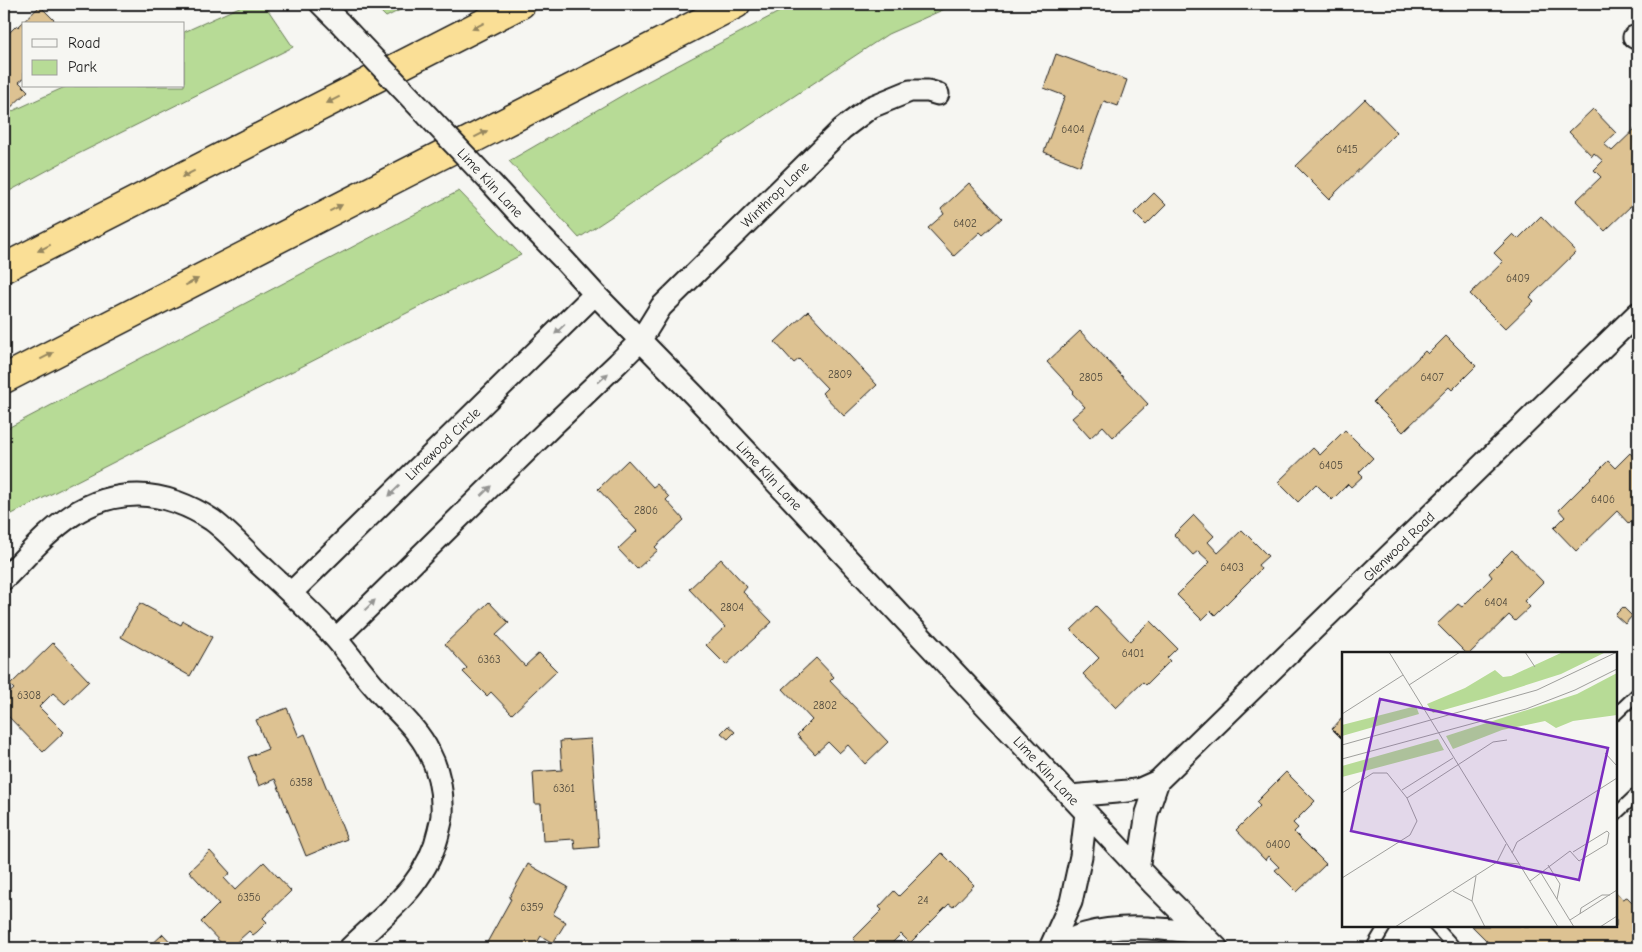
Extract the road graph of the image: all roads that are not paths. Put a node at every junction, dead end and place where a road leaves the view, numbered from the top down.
1 (321, 4) edge
2 (521, 4) edge
3 (736, 4) edge
4 (938, 94) dead end
5 (4, 268) edge
6 (595, 294) junction
7 (1638, 313) edge
8 (640, 341) junction
9 (4, 378) edge
10 (4, 579) edge
11 (291, 593) junction
12 (336, 639) junction
13 (1638, 693) edge
14 (1617, 713) edge
15 (1158, 781) junction
16 (1638, 793) edge
17 (1070, 796) junction
18 (1086, 813) junction
19 (1617, 813) edge
20 (1138, 869) junction
21 (1384, 927) edge
22 (1436, 927) edge
23 (1201, 933) junction
24 (350, 948) edge
25 (1051, 948) edge
26 (1217, 948) edge
27 (1372, 948) edge
28 (1455, 948) edge

1 - 6 street, Lime Kiln Lane, bridge
2 -> 5 highway
9 -> 3 highway
4 - 8 street, Winthrop Lane
6 - 8 street, Lime Kiln Lane
6 -> 11 street, Limewood Circle
7 - 15 street, Glenwood Road
12 -> 8 street
8 - 17 street, Lime Kiln Lane
10 - 11 street
11 - 12 street
12 - 24 street
13 - 14 lane
15 - 17 street, Glenwood Road
15 - 20 street, Glenwood Road
16 - 19 lane
17 - 18 street, Lime Kiln Lane
18 - 20 street, Lime Kiln Lane
18 - 25 street
20 - 23 street, Lime Kiln Lane
21 - 27 lane
22 - 28 lane
23 - 25 street
23 - 26 street, Lime Kiln Lane

